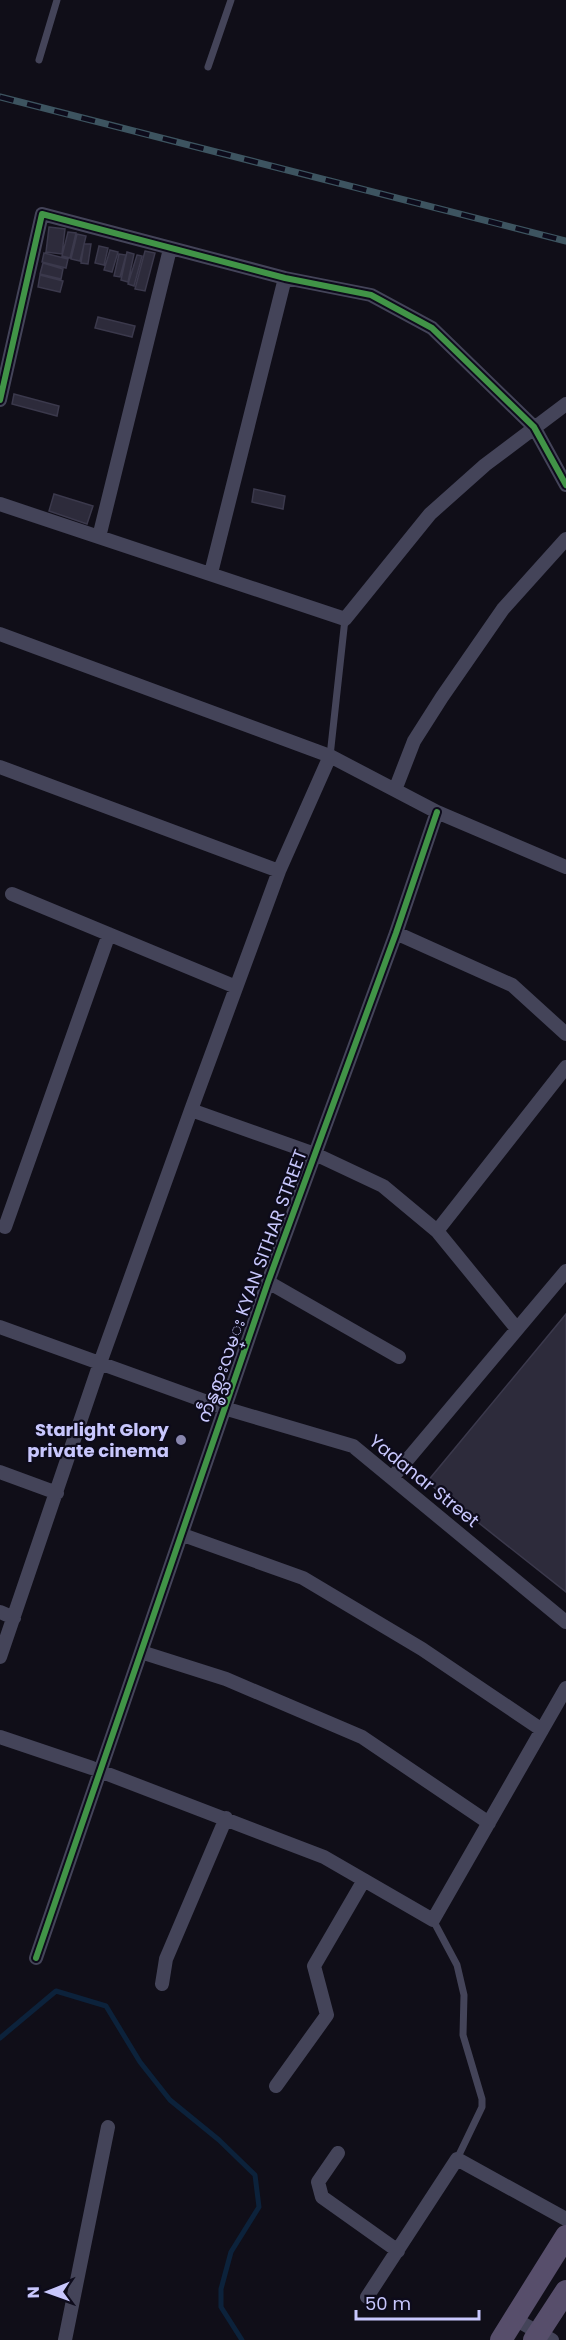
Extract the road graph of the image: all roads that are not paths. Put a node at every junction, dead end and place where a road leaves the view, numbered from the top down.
1 (57, 0) edge
2 (231, 0) edge
3 (39, 60) dead end
4 (208, 67) dead end
5 (170, 249) junction
6 (285, 278) junction
7 (0, 400) edge
8 (566, 404) edge
9 (534, 427) junction
10 (566, 485) edge
11 (0, 503) edge
12 (99, 537) junction
13 (566, 538) edge
14 (211, 573) junction
15 (345, 620) junction
16 (0, 634) edge
17 (330, 756) junction
18 (0, 767) edge
19 (395, 790) junction
20 (437, 812) junction
21 (566, 867) edge
22 (279, 871) junction
23 (12, 894) dead end
24 (396, 933) junction
25 (109, 934) junction
26 (236, 987) junction
27 (566, 1034) edge
28 (566, 1067) edge
29 (191, 1110) junction
30 (315, 1154) junction
31 (5, 1227) dead end
32 (437, 1231) junction
33 (566, 1270) edge
34 (268, 1282) junction
35 (0, 1327) edge
36 (517, 1329) junction
37 (399, 1357) dead end
38 (100, 1363) junction
39 (224, 1408) junction
40 (0, 1472) edge
41 (392, 1478) junction
42 (57, 1493) junction
43 (183, 1534) junction
44 (0, 1612) edge
45 (14, 1618) junction
46 (566, 1622) edge
47 (141, 1652) junction
48 (0, 1657) edge
49 (566, 1688) edge
50 (542, 1730) junction
51 (0, 1737) edge
52 (101, 1772) junction
53 (226, 1818) junction
54 (489, 1823) junction
55 (364, 1880) junction
56 (433, 1920) junction
57 (36, 1958) dead end
58 (162, 1984) dead end
59 (276, 2086) dead end
60 (108, 2127) dead end
61 (338, 2153) dead end
62 (458, 2159) junction
63 (566, 2219) edge
64 (566, 2236) edge
65 (398, 2251) junction
66 (566, 2291) edge
67 (367, 2297) dead end
68 (513, 2318) junction
69 (542, 2337) edge
70 (65, 2340) edge
71 (501, 2340) edge

1 - 3 lane
2 - 4 lane
5 - 6 street
5 - 7 street
5 - 12 street
6 - 9 street
6 - 14 street
8 - 9 street
9 - 10 street
9 - 15 street
11 - 12 street
12 - 14 street
13 - 19 street
14 - 15 street
15 - 17 lane
16 - 17 street
17 - 19 street
17 - 22 street
18 - 22 street
19 - 20 street
20 - 21 street
20 - 24 street, ကဵန္စစ္သားလမ္း KYAN SITHAR STREET
22 - 26 street
23 - 25 street
24 - 27 street
24 - 30 street, ကဵန္စစ္သားလမ္း KYAN SITHAR STREET
25 - 26 street
25 - 31 street
26 - 29 street
28 - 32 street
29 - 30 street
29 - 38 street
30 - 32 street
30 - 34 street, ကဵန္စစ္သားလမ္း KYAN SITHAR STREET
32 - 36 street
33 - 36 street
34 - 37 street
34 - 39 street, ကဵန္စစ္သားလမ္း KYAN SITHAR STREET
35 - 38 street, Yadanar Street
36 - 41 street
38 - 39 street, Yadanar Street
38 - 42 street
39 - 41 street, Yadanar Street
39 - 43 street, ကဵန္စစ္သားလမ္း KYAN SITHAR STREET
40 - 42 street
41 - 46 street, Yadanar Street
42 - 45 street
43 - 47 street, ကဵန္စစ္သားလမ္း KYAN SITHAR STREET
43 - 50 street
44 - 45 street
45 - 48 street
47 - 52 street, ကဵန္စစ္သားလမ္း KYAN SITHAR STREET
47 - 54 street
49 - 50 street
50 - 54 street
51 - 52 street
52 - 53 street
52 - 57 street, ကဵန္စစ္သားလမ္း KYAN SITHAR STREET
53 - 55 street
53 - 58 street
54 - 56 street
55 - 56 street
55 - 59 street
56 - 62 lane
60 - 70 street
61 - 65 street
62 - 63 street
62 - 65 street
64 - 68 main road
65 - 67 street
66 - 69 main road
68 - 69 street
68 - 71 main road

